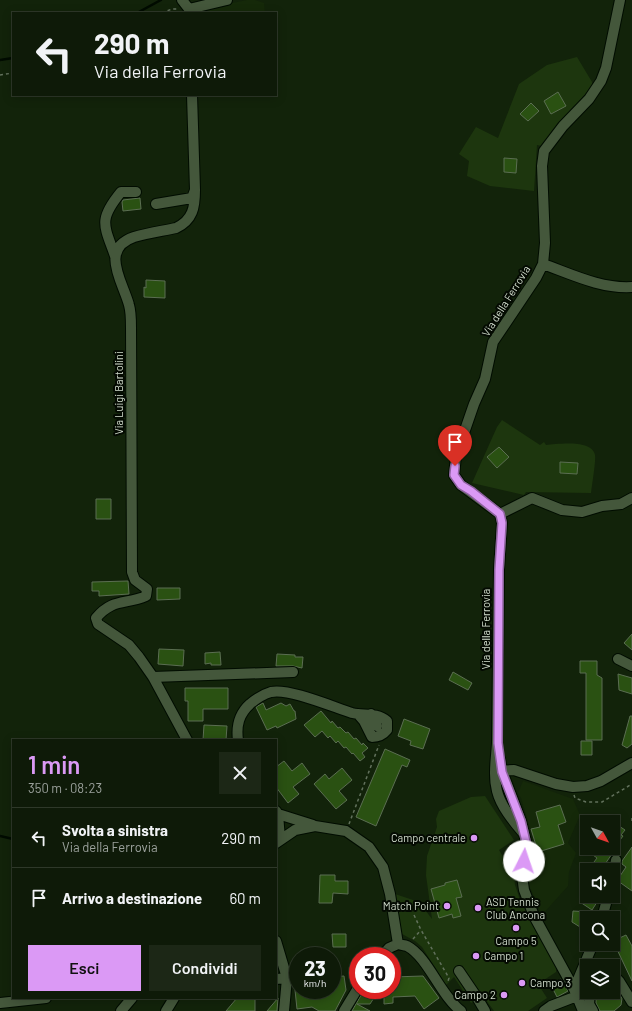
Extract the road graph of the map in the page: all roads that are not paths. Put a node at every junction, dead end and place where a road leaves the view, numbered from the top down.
1 (182, 0) edge
2 (227, 0) edge
3 (620, 0) edge
4 (189, 11) edge
5 (192, 96) edge
6 (195, 190) junction
7 (136, 192) dead end
8 (156, 204) dead end
9 (115, 256) junction
10 (543, 264) junction
11 (632, 287) edge
12 (632, 498) edge
13 (500, 514) junction
14 (618, 659) dead end
15 (632, 666) edge
16 (294, 672) dead end
17 (152, 677) junction
18 (358, 714) junction
19 (186, 739) edge
20 (238, 739) edge
21 (632, 763) edge
22 (499, 771) junction
23 (529, 776) junction
24 (497, 790) junction
25 (510, 790) junction
26 (277, 813) edge
27 (315, 826) junction
28 (524, 834) junction
29 (278, 841) edge
30 (616, 860) dead end
31 (615, 863) edge
32 (277, 944) edge
33 (403, 945) junction
34 (394, 947) edge
35 (590, 951) edge
36 (459, 971) dead end
37 (287, 978) junction
38 (277, 979) edge
39 (620, 983) edge
40 (575, 993) junction
41 (37, 999) edge
42 (131, 999) edge
43 (173, 999) edge
44 (351, 999) edge
45 (589, 999) edge
46 (632, 1002) edge
47 (0, 1003) edge
48 (121, 1011) edge
49 (166, 1011) edge
50 (284, 1011) edge
51 (344, 1011) edge
52 (461, 1011) edge
53 (485, 1011) edge
54 (544, 1011) edge
55 (583, 1011) edge
56 (593, 1011) edge

1 - 4 street
2 - 4 street
3 - 10 street, Via della Ferrovia
5 - 6 street
6 - 8 street
6 - 9 street
7 - 9 street
9 - 17 street, Via Luigi Bartolini
10 - 11 street, Via della Ferrovia
10 - 13 street, Via della Ferrovia
12 - 13 street
13 - 22 street, Via della Ferrovia
14 - 15 street
16 - 17 street
17 - 19 street, Via Luigi Bartolini
18 - 18 street
18 - 20 street
21 - 23 street
22 - 23 street
22 - 24 street, Via della Ferrovia
22 - 25 street
23 - 25 street
24 - 25 street
24 - 28 street, Via della Ferrovia
25 - 28 street
26 - 27 street
26 - 29 street
27 - 29 street
27 - 33 street
28 - 40 street
30 - 31 street
32 - 37 street
33 - 34 street
33 - 52 street
35 - 40 street
36 - 53 street
37 - 38 street
37 - 50 street
39 - 46 street
40 - 54 street
40 - 55 street
41 - 47 street
42 - 48 street
43 - 49 street
44 - 51 street
45 - 56 street

